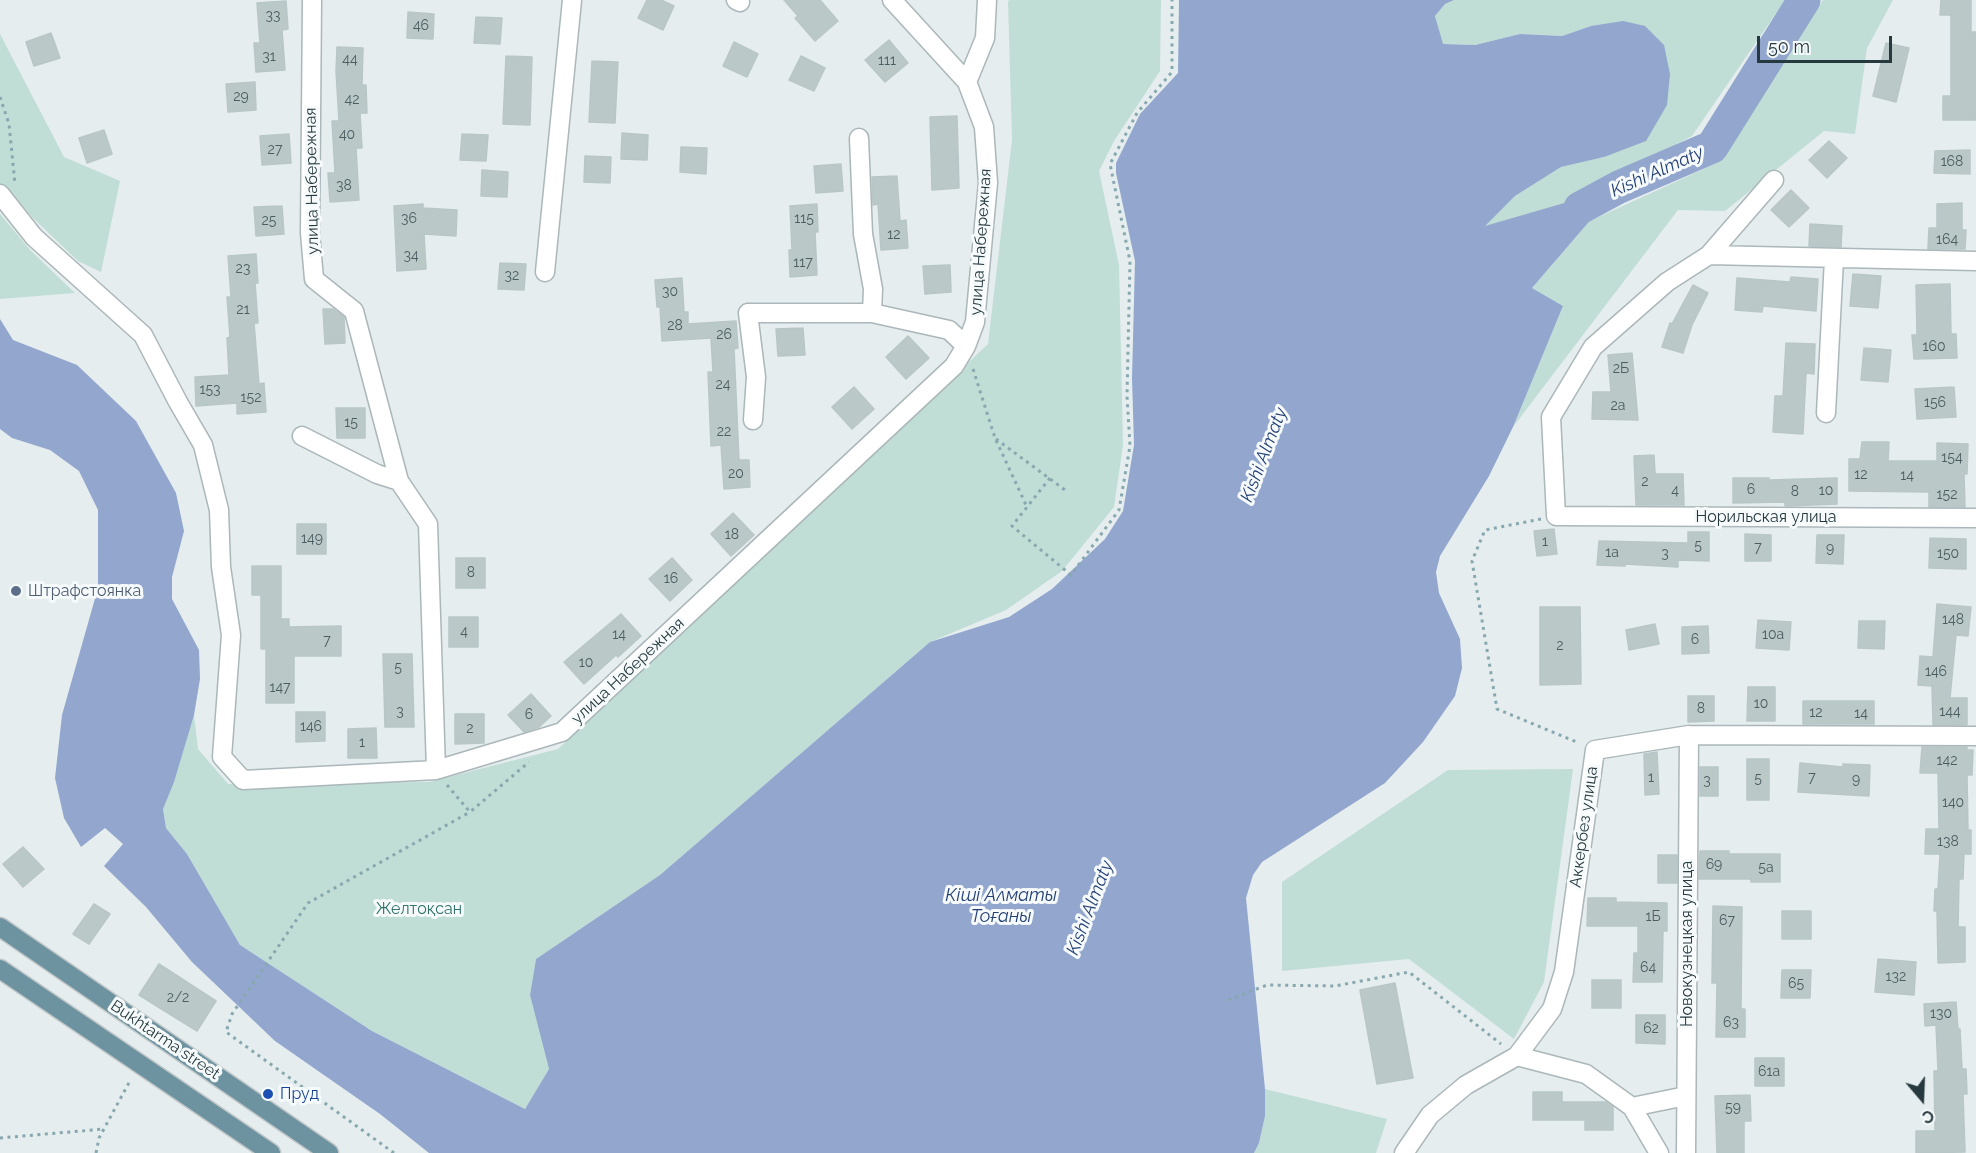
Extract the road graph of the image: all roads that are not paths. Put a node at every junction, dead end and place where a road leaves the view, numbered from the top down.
1 (312, 0) edge
2 (572, 0) edge
3 (892, 0) edge
4 (987, 0) edge
5 (967, 82) junction
6 (859, 138) dead end
7 (1774, 180) dead end
8 (8, 193) edge
9 (1709, 255) junction
10 (1833, 259) junction
11 (1976, 261) edge
12 (545, 273) dead end
13 (872, 313) junction
14 (966, 346) junction
15 (1826, 413) dead end
16 (753, 420) dead end
17 (302, 436) dead end
18 (399, 481) junction
19 (1976, 518) edge
20 (1689, 735) junction
21 (1976, 736) edge
22 (436, 770) junction
23 (0, 927) edge
24 (0, 969) edge
25 (1517, 1056) junction
26 (1686, 1096) junction
27 (1632, 1107) junction
28 (271, 1153) edge
29 (329, 1153) edge
30 (1404, 1153) edge
31 (1659, 1153) edge
32 (1686, 1153) edge

1 - 18 street, улица Набережная
2 - 12 street
3 - 5 street
4 - 5 street
5 - 14 street, улица Набережная
6 - 13 street
7 - 9 street
8 - 22 street
9 - 10 street
9 - 19 street, Норильская улица
10 - 11 street
10 - 15 street
13 - 14 street
13 - 16 street
14 - 22 street, улица Набережная
17 - 18 street
18 - 22 street, улица Набережная
20 - 21 street, Аккербез улица
20 - 25 street, Аккербез улица
20 - 26 street, Новокузнецкая улица
23 - 29 main road, Bukhtarma street
24 - 28 main road, Bukhtarma street
25 - 27 street
25 - 30 street, Аккербез улица
26 - 27 street
26 - 32 street, Новокузнецкая улица
27 - 31 street

